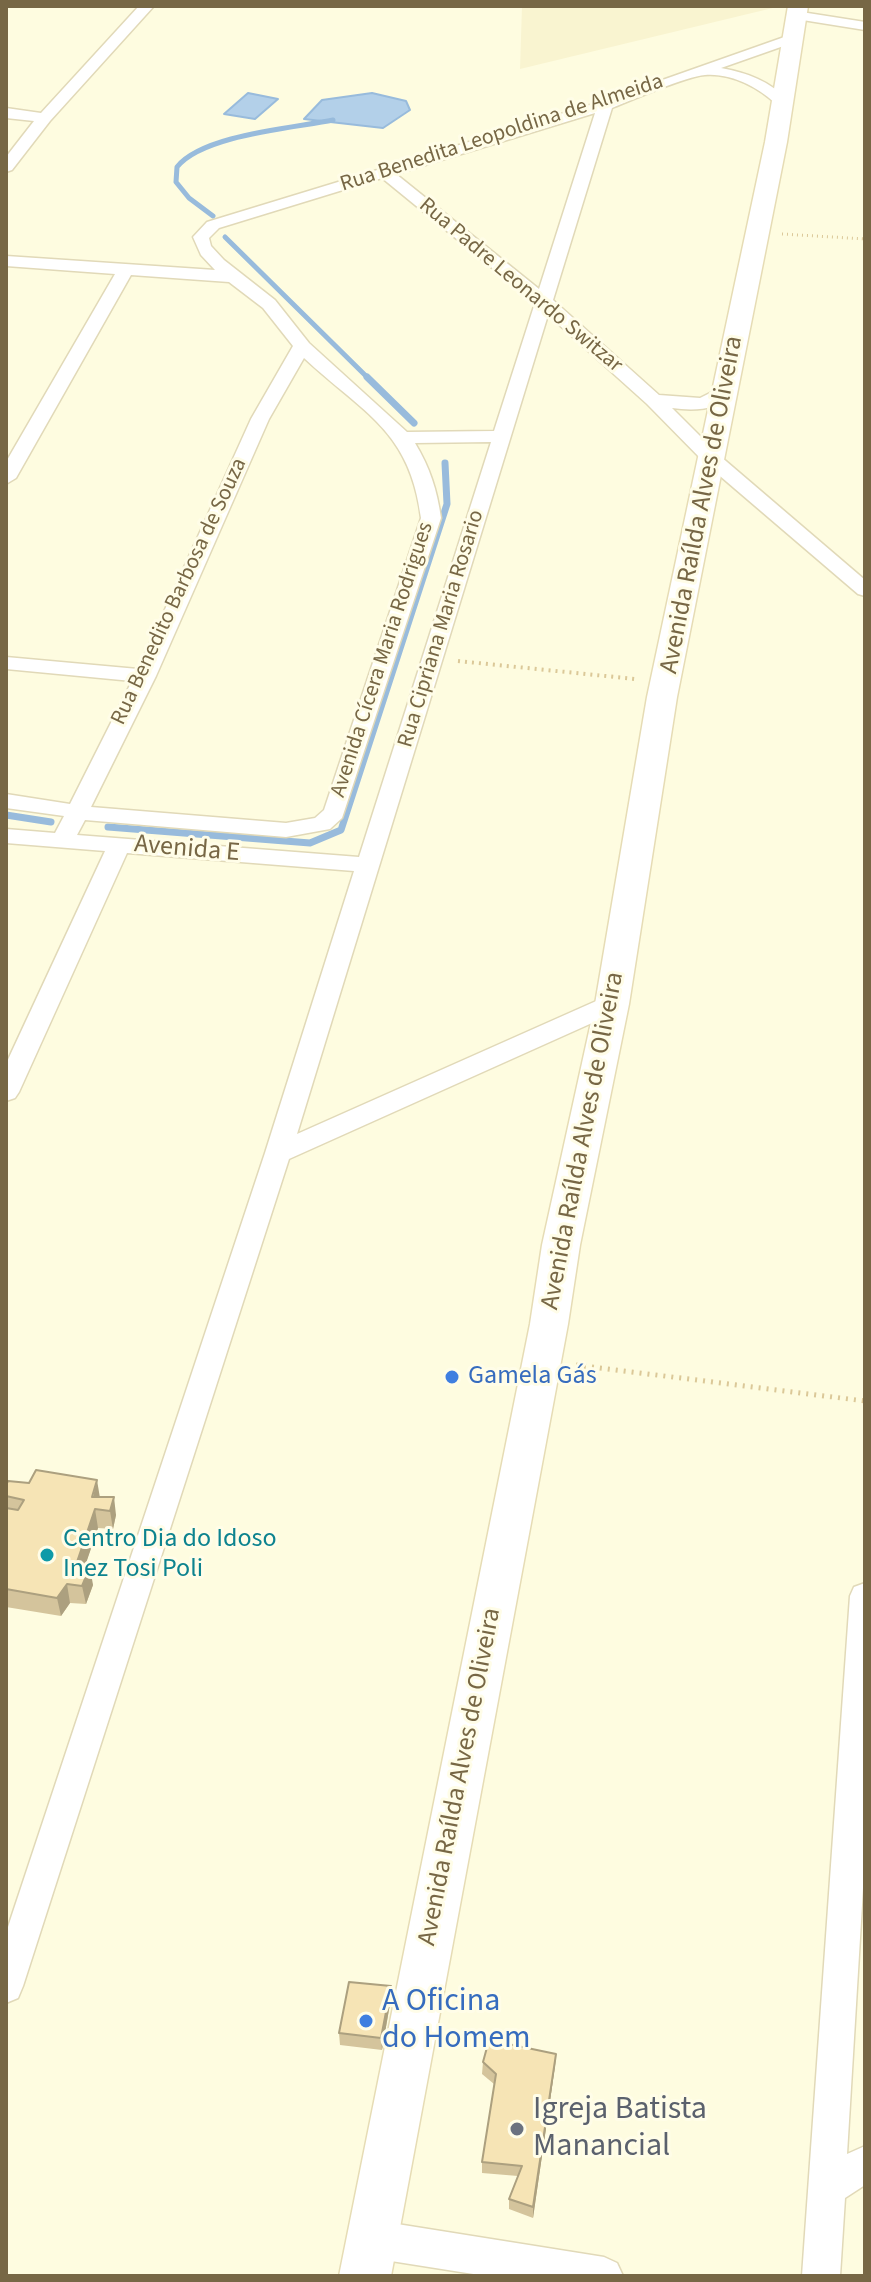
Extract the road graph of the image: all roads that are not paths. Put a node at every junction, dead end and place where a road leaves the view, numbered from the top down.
1 (147, 6) edge
2 (794, 20) edge
3 (865, 26) edge
4 (700, 69) junction
5 (783, 103) junction
6 (605, 105) junction
7 (6, 113) edge
8 (45, 118) junction
9 (6, 167) edge
10 (385, 173) junction
11 (213, 225) joint
12 (6, 261) edge
13 (125, 271) junction
14 (236, 277) junction
15 (542, 300) junction
16 (302, 346) junction
17 (724, 393) junction
18 (653, 400) junction
19 (502, 436) junction
20 (405, 438) junction
21 (713, 460) junction
22 (6, 478) edge
23 (865, 590) edge
24 (6, 663) edge
25 (145, 676) junction
26 (6, 801) edge
27 (76, 810) junction
28 (6, 836) edge
29 (63, 840) junction
30 (119, 845) junction
31 (368, 865) junction
32 (612, 1004) junction
33 (6, 1092) edge
34 (278, 1153) junction
35 (865, 1596) edge
36 (6, 1986) edge
37 (865, 2164) edge
38 (827, 2188) junction
39 (372, 2239) junction
40 (365, 2276) edge
41 (604, 2276) edge
42 (821, 2276) edge

1 - 8 street
2 - 3 street
2 - 4 street, Rua Benedita Leopoldina de Almeida
2 - 5 street, Avenida Raílda Alves de Oliveira
4 - 5 street
4 - 6 street, Rua Benedita Leopoldina de Almeida
5 - 17 street, Avenida Raílda Alves de Oliveira
6 - 10 street, Rua Benedita Leopoldina de Almeida
6 - 15 street, Rua Cipriana Maria Rosario
7 - 8 street
8 - 9 street
10 - 11 street, Rua Benedita Leopoldina de Almeida
10 - 15 street, Rua Padre Leonardo Switzar
11 - 14 street, Avenida Cícera Maria Rodrigues
12 - 13 street
13 - 14 street
13 - 22 street
14 - 16 street, Avenida Cícera Maria Rodrigues
15 - 18 street, Rua Padre Leonardo Switzar
15 - 19 street, Rua Cipriana Maria Rosario
16 - 20 street, Avenida Cícera Maria Rodrigues
16 - 25 street, Rua Benedito Barbosa de Souza
17 - 18 street
17 - 21 street, Avenida Raílda Alves de Oliveira
18 - 21 street, Rua Padre Leonardo Switzar
19 - 20 street
19 - 31 street, Rua Cipriana Maria Rosario
20 - 27 street, Avenida Cícera Maria Rodrigues
21 - 23 street, Rua Padre Leonardo Switzar
21 - 32 street, Avenida Raílda Alves de Oliveira
24 - 25 street
25 - 27 street, Rua Benedito Barbosa de Souza
26 - 27 street, Avenida Cícera Maria Rodrigues
27 - 29 street, Rua Benedito Barbosa de Souza
28 - 29 street, Avenida E
29 - 30 street, Avenida E
30 - 31 street, Avenida E
30 - 33 street
31 - 34 street, Rua Cipriana Maria Rosario
32 - 34 street
32 - 39 street, Avenida Raílda Alves de Oliveira
34 - 36 street, Rua Cipriana Maria Rosario
35 - 38 street
37 - 38 street
38 - 42 street
39 - 40 street, Avenida Raílda Alves de Oliveira
39 - 41 street

